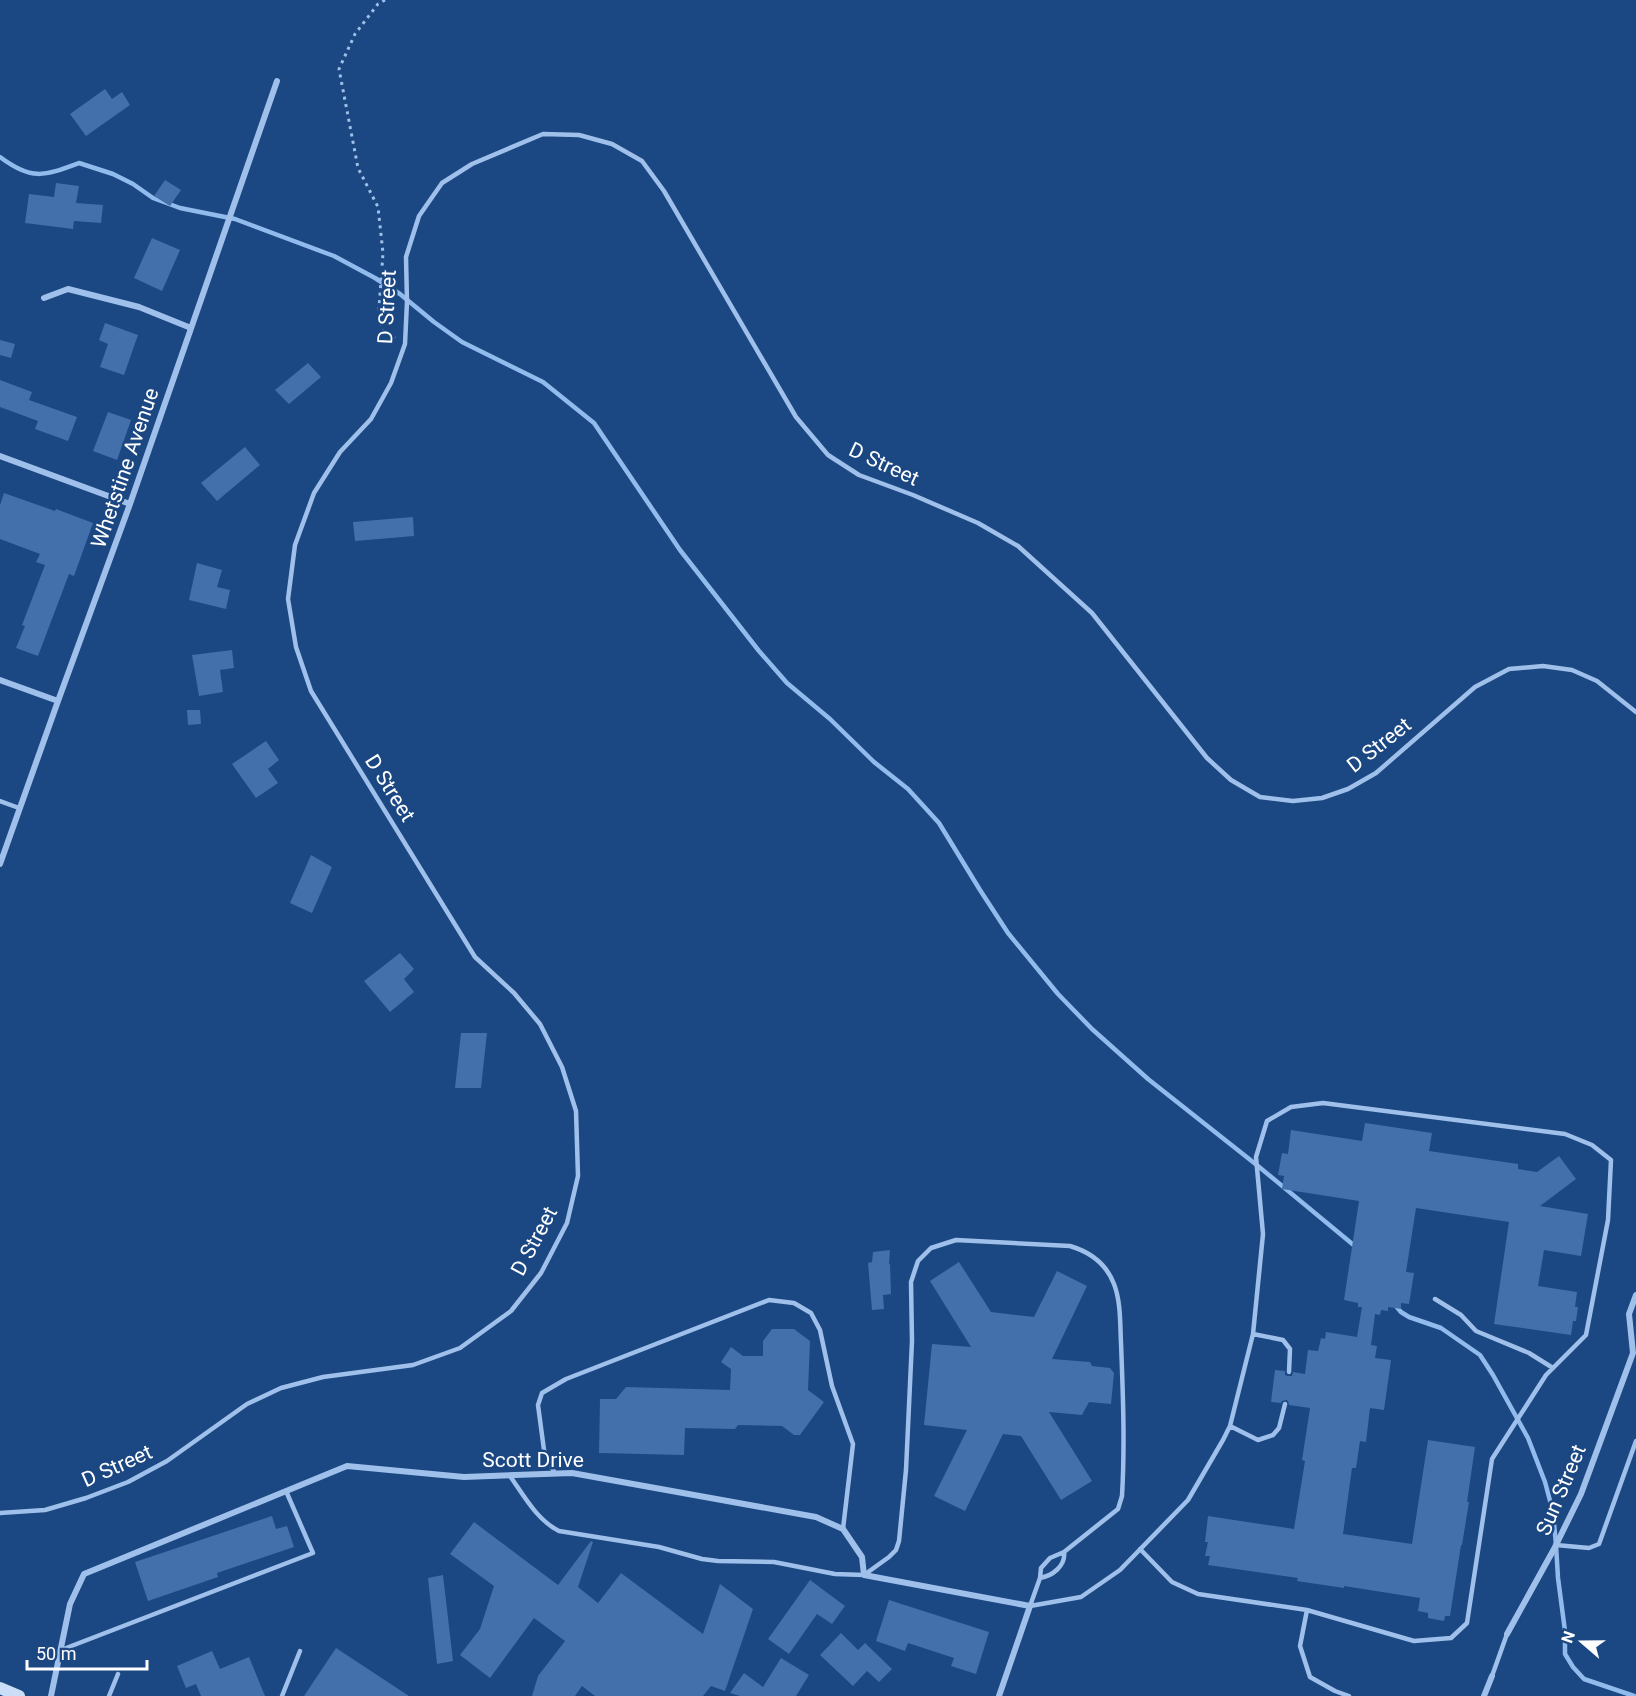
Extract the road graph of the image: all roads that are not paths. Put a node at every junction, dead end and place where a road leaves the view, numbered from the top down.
1 (277, 81) dead end
2 (44, 298) dead end
3 (191, 328) junction
4 (0, 456) edge
5 (130, 504) junction
6 (0, 680) edge
7 (58, 701) junction
8 (1636, 712) edge
9 (0, 801) edge
10 (19, 808) junction
11 (0, 864) edge
12 (1636, 1295) edge
13 (1435, 1299) dead end
14 (1253, 1334) junction
15 (1634, 1356) edge
16 (1553, 1368) junction
17 (1289, 1372) dead end
18 (1285, 1404) dead end
19 (1230, 1426) junction
20 (1636, 1442) edge
21 (555, 1474) junction
22 (510, 1476) junction
23 (286, 1491) junction
24 (0, 1513) edge
25 (843, 1529) junction
26 (1556, 1545) junction
27 (1140, 1549) junction
28 (1064, 1552) junction
29 (864, 1575) junction
30 (1040, 1578) junction
31 (1030, 1606) junction
32 (1306, 1610) junction
33 (1507, 1634) joint
34 (61, 1650) junction
35 (300, 1651) dead end
36 (118, 1674) dead end
37 (1491, 1676) joint
38 (0, 1688) edge
39 (19, 1696) edge
40 (51, 1696) edge
41 (109, 1696) edge
42 (282, 1696) edge
43 (999, 1696) edge
44 (1349, 1696) edge
45 (1484, 1696) edge

1 - 3 street, Whetstine Avenue
2 - 3 street
3 - 5 street, Whetstine Avenue
4 - 5 street
5 - 7 street, Whetstine Avenue
6 - 7 street
7 - 10 street, Whetstine Avenue
8 - 24 lane, D Street
9 - 10 lane
10 - 11 street, Whetstine Avenue
12 - 15 street
13 - 16 lane
14 - 16 lane
14 - 17 lane
14 - 19 lane
15 - 26 street, Sun Street
16 - 32 lane
18 - 19 lane
19 - 27 lane
20 - 26 lane
21 - 22 street, Scott Drive
21 - 25 street, Scott Drive
21 - 25 lane
22 - 23 street, Scott Drive
22 - 29 lane
23 - 34 street, Scott Drive
23 - 34 lane
25 - 29 street
26 - 33 street, Sun Street
27 - 31 lane
27 - 32 lane
28 - 29 lane
28 - 30 lane
28 - 30 lane
29 - 31 street
30 - 31 lane
31 - 43 street
32 - 44 lane
33 - 37 lane
34 - 40 street, Scott Drive
35 - 42 lane
36 - 41 lane
37 - 45 street
38 - 39 street

